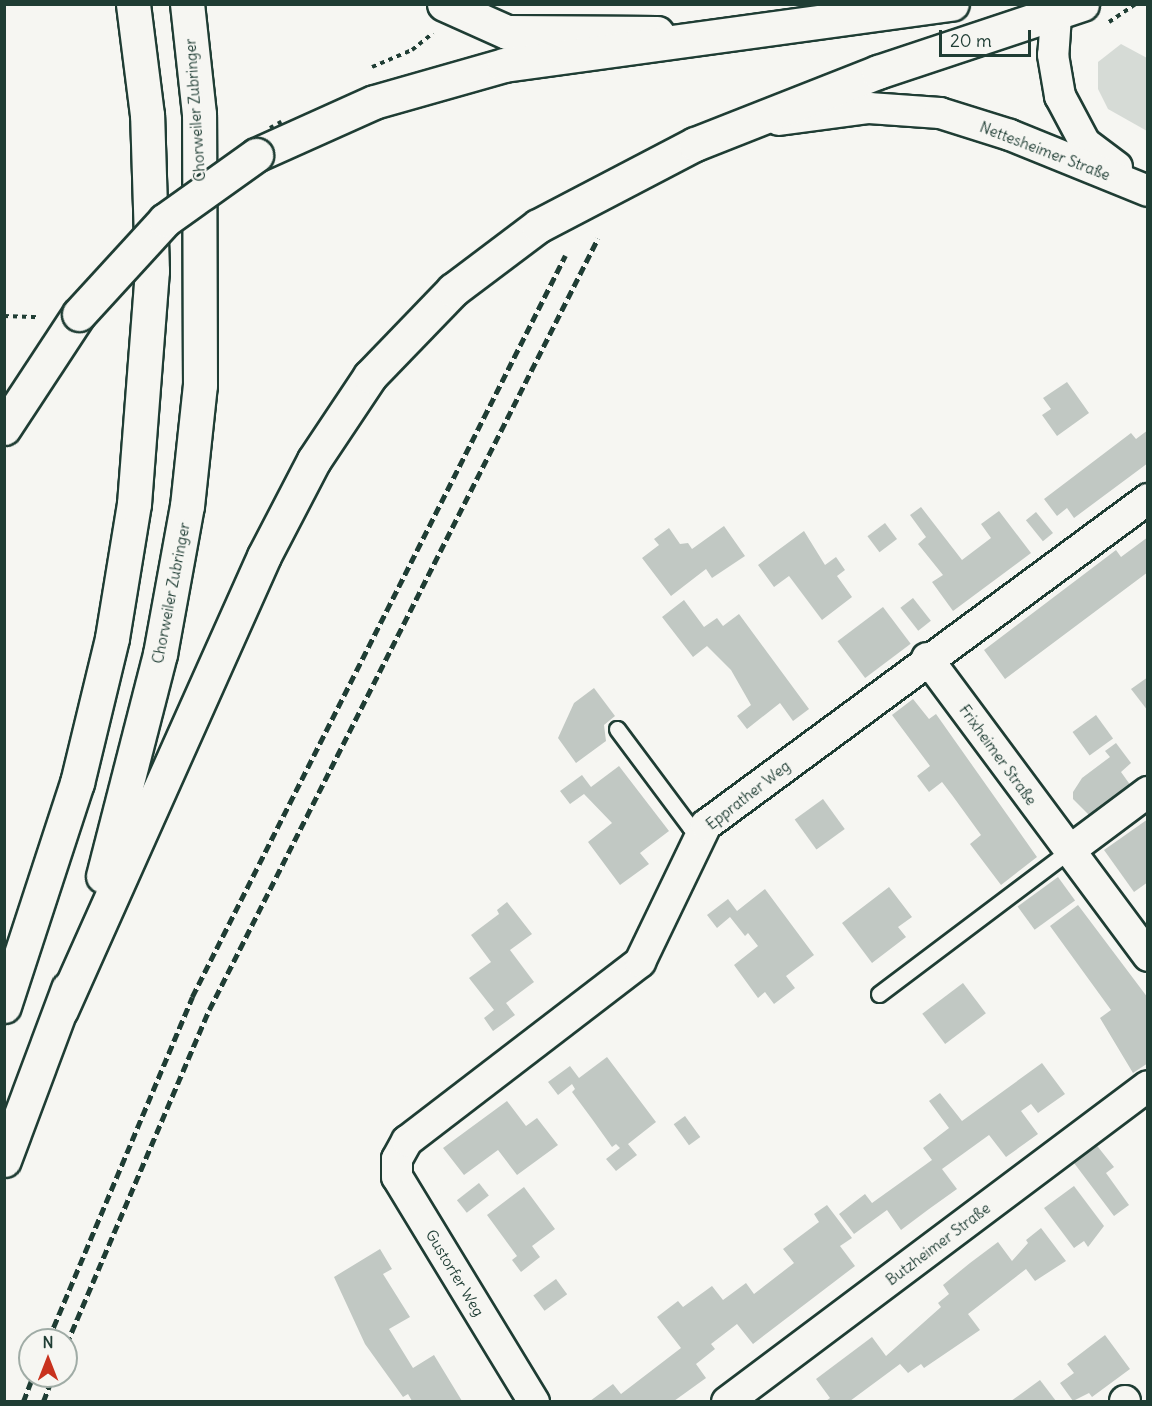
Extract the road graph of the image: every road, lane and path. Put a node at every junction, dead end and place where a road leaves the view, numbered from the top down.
1 (133, 4) edge
2 (187, 4) edge
3 (444, 4) edge
4 (952, 4) edge
5 (1136, 4) edge
6 (1079, 16) edge
7 (781, 29) junction
8 (695, 144) junction
9 (1148, 191) edge
10 (4, 316) edge
11 (63, 316) junction
12 (4, 428) edge
13 (1148, 499) edge
14 (927, 658) junction
15 (617, 729) dead end
16 (1148, 792) edge
17 (702, 833) junction
18 (1069, 851) junction
19 (1148, 956) edge
20 (879, 994) dead end
21 (4, 1006) edge
22 (61, 1010) junction
23 (1148, 1086) edge
24 (407, 1141) joint
25 (4, 1160) edge
26 (534, 1401) edge
27 (728, 1401) edge

1 - 21 main road
2 - 22 main road, Chorweiler Zubringer
3 - 7 main road
4 - 7 main road
5 - 6 path
6 - 8 main road
6 - 9 street
7 - 11 main road, bridge
8 - 9 street, Nettesheimer Straße
8 - 22 main road
10 - 11 path
11 - 12 main road
13 - 14 street, Epprather Weg
14 - 17 street, Epprather Weg
14 - 18 street, Frixheimer Straße
15 - 17 lane
16 - 18 street
17 - 24 street, Epprather Weg
18 - 19 street, Frixheimer Straße
18 - 20 lane
22 - 25 main road, Chorweiler Zubringer
23 - 27 street, Butzheimer Straße
24 - 26 street, Gustorfer Weg

